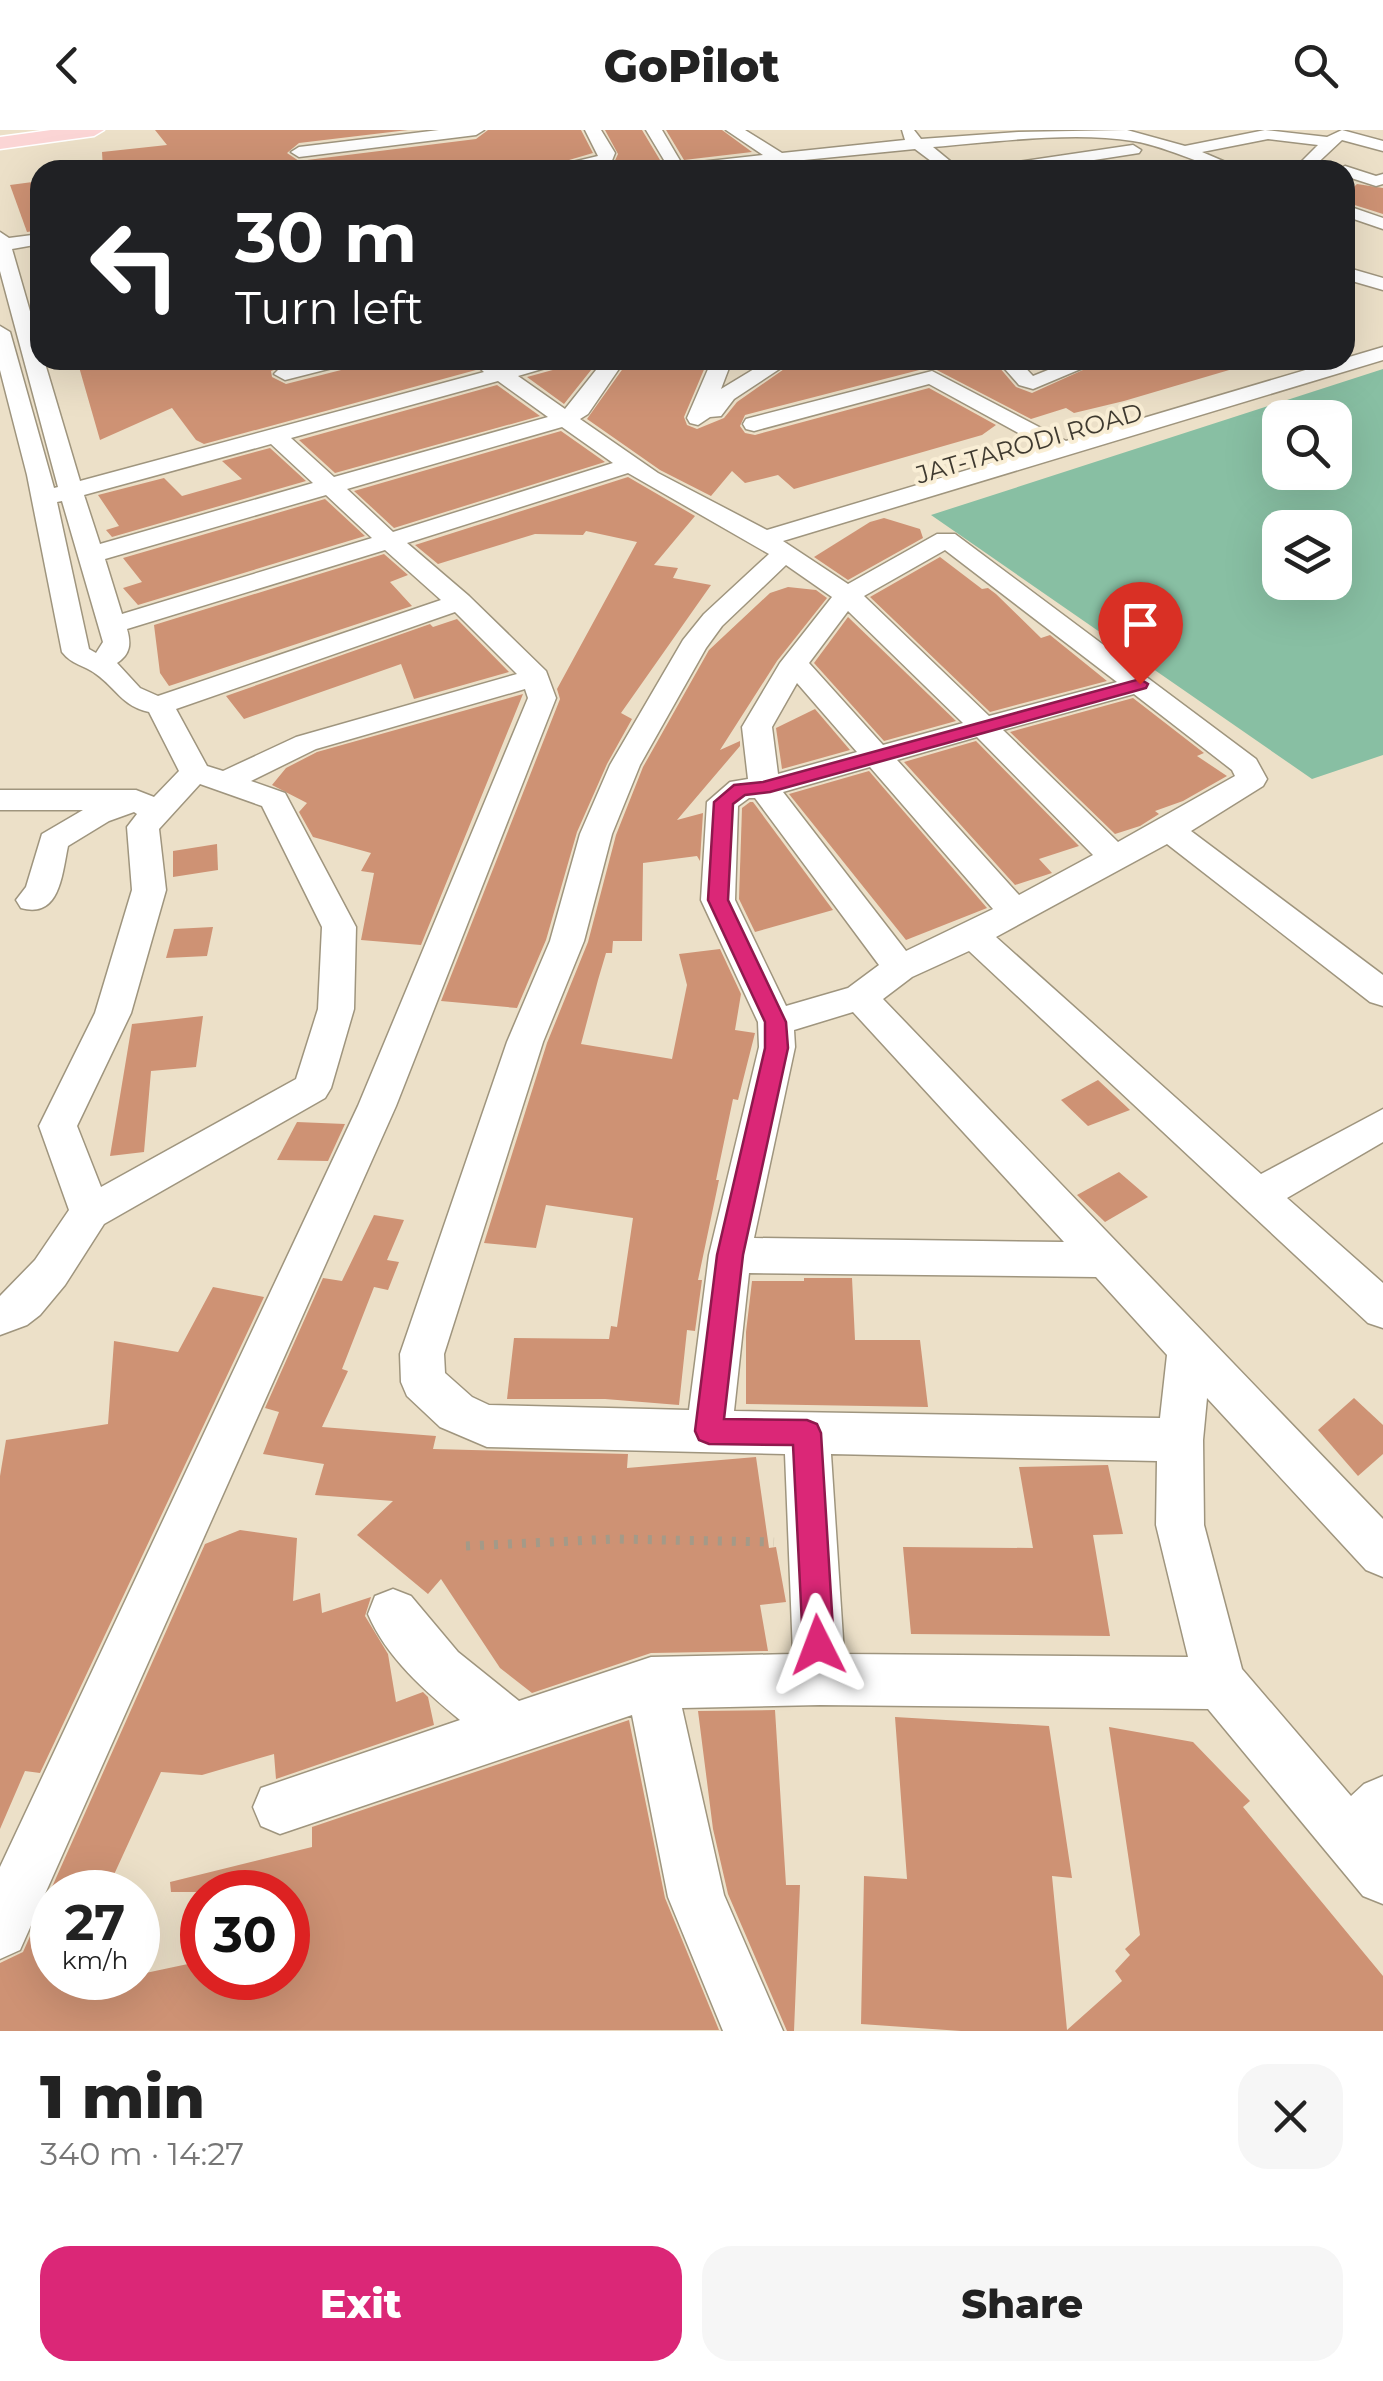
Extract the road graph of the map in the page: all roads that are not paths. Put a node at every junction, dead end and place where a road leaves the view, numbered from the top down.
1 (63, 130) edge
2 (94, 130) edge
3 (289, 130) edge
4 (476, 130) edge
5 (593, 130) edge
6 (654, 130) edge
7 (734, 130) edge
8 (850, 130) edge
9 (1044, 131) edge
10 (970, 132) edge
11 (818, 134) dead end
12 (910, 135) edge
13 (1338, 135) edge
14 (788, 138) dead end
15 (0, 141) edge
16 (880, 145) junction
17 (1383, 146) edge
18 (1171, 148) junction
19 (848, 150) junction
20 (299, 152) junction
21 (818, 153) junction
22 (780, 159) junction
23 (301, 160) edge
24 (605, 160) edge
25 (671, 160) edge
26 (771, 160) edge
27 (830, 160) edge
28 (869, 160) edge
29 (941, 160) edge
30 (1076, 160) edge
31 (1206, 160) edge
32 (1312, 160) edge
33 (1355, 173) edge
34 (1381, 181) edge
35 (1355, 214) edge
36 (1383, 224) edge
37 (30, 241) edge
38 (1, 242) edge
39 (1355, 276) edge
40 (1383, 284) edge
41 (8, 331) edge
42 (1383, 340) edge
43 (1355, 348) edge
44 (1383, 353) edge
45 (1355, 361) edge
46 (302, 370) edge
47 (482, 370) edge
48 (495, 370) edge
49 (609, 370) edge
50 (719, 370) edge
51 (770, 370) edge
52 (879, 370) edge
53 (962, 370) edge
54 (1018, 370) edge
55 (1066, 370) edge
56 (1285, 370) edge
57 (1322, 370) edge
58 (286, 374) dead end
59 (932, 377) junction
60 (900, 385) junction
61 (564, 419) junction
62 (754, 424) dead end
63 (52, 430) junction
64 (12, 431) edge
65 (276, 436) junction
66 (1056, 444) junction
67 (630, 465) junction
68 (332, 485) junction
69 (70, 491) junction
70 (42, 499) junction
71 (892, 501) junction
72 (761, 537) junction
73 (946, 539) junction
74 (390, 541) junction
75 (90, 555) junction
76 (847, 595) junction
77 (460, 602) junction
78 (112, 625) junction
79 (99, 663) junction
80 (794, 663) junction
81 (536, 677) junction
82 (1140, 684) junction
83 (160, 704) junction
84 (983, 726) junction
85 (876, 758) junction
86 (211, 776) junction
87 (764, 788) junction
88 (0, 800) edge
89 (146, 806) junction
90 (1170, 831) junction
91 (1114, 857) junction
92 (33, 900) dead end
93 (1013, 910) junction
94 (973, 936) junction
95 (900, 968) junction
96 (1383, 993) edge
97 (860, 997) junction
98 (776, 1022) junction
99 (1383, 1124) edge
100 (1258, 1195) junction
101 (90, 1212) junction
102 (730, 1255) junction
103 (1108, 1260) junction
104 (1383, 1310) edge
105 (0, 1316) edge
106 (1190, 1349) junction
107 (709, 1431) junction
108 (807, 1433) junction
109 (1180, 1440) junction
110 (1383, 1553) edge
111 (393, 1614) dead end
112 (820, 1680) junction
113 (1220, 1683) junction
114 (652, 1684) junction
115 (513, 1730) junction
116 (280, 1808) dead end
117 (1366, 1819) edge
118 (1383, 1876) edge
119 (0, 1930) edge
120 (753, 2031) edge

1 - 15 main road
2 - 15 main road
3 - 20 street
4 - 20 street
5 - 24 street
6 - 25 street
7 - 22 street
8 - 16 street
9 - 10 street
9 - 18 street
10 - 12 street
11 - 19 street
12 - 16 street
12 - 29 street
13 - 17 street
13 - 18 street
13 - 32 street
14 - 21 street
16 - 19 street
18 - 30 street
18 - 31 street
19 - 21 street
19 - 28 street
20 - 23 street
21 - 22 street
21 - 27 street
22 - 26 street
33 - 34 street
35 - 36 street
37 - 38 street
38 - 41 street
39 - 40 street
41 - 63 street
41 - 64 street
42 - 43 street
44 - 45 street
46 - 58 street
47 - 65 street
48 - 61 street
49 - 61 street
50 - 51 street
52 - 60 street
53 - 59 street
54 - 55 street
56 - 66 street, JAT-TARODI ROAD
57 - 66 street
59 - 60 street
59 - 66 street
60 - 62 street
61 - 67 street
61 - 68 street
63 - 64 street
63 - 69 street
64 - 70 street
65 - 68 street
65 - 69 street
66 - 71 street
66 - 72 street, JAT-TARODI ROAD
67 - 72 street
67 - 74 street
68 - 74 street
68 - 75 street
69 - 70 street
69 - 75 street
70 - 79 street
71 - 72 street
71 - 73 street
72 - 76 street
72 - 107 street
73 - 76 street
73 - 82 street
74 - 77 street
74 - 78 street
75 - 78 street
76 - 80 street
76 - 84 street
77 - 81 street
77 - 83 street
78 - 79 street
79 - 83 street
80 - 85 street
80 - 87 street
81 - 86 street
81 - 119 street
82 - 84 street
82 - 90 street
83 - 86 street
84 - 85 street
84 - 91 street
85 - 87 street
85 - 93 street
86 - 89 street
86 - 101 street
87 - 95 street
87 - 98 street
88 - 89 street
89 - 92 street
89 - 101 street
90 - 91 street
90 - 96 street
91 - 93 street
93 - 94 street
94 - 95 street
94 - 100 street
95 - 97 street
97 - 98 street
97 - 103 street
98 - 102 street
99 - 100 street
100 - 104 street
101 - 105 street
102 - 103 street
102 - 107 street
103 - 106 street
106 - 109 street
106 - 110 street
107 - 108 street
108 - 109 street
108 - 112 street
109 - 113 street
111 - 115 street
112 - 113 street
112 - 114 street
113 - 117 street
114 - 115 street
114 - 120 street
115 - 116 street
117 - 118 street

